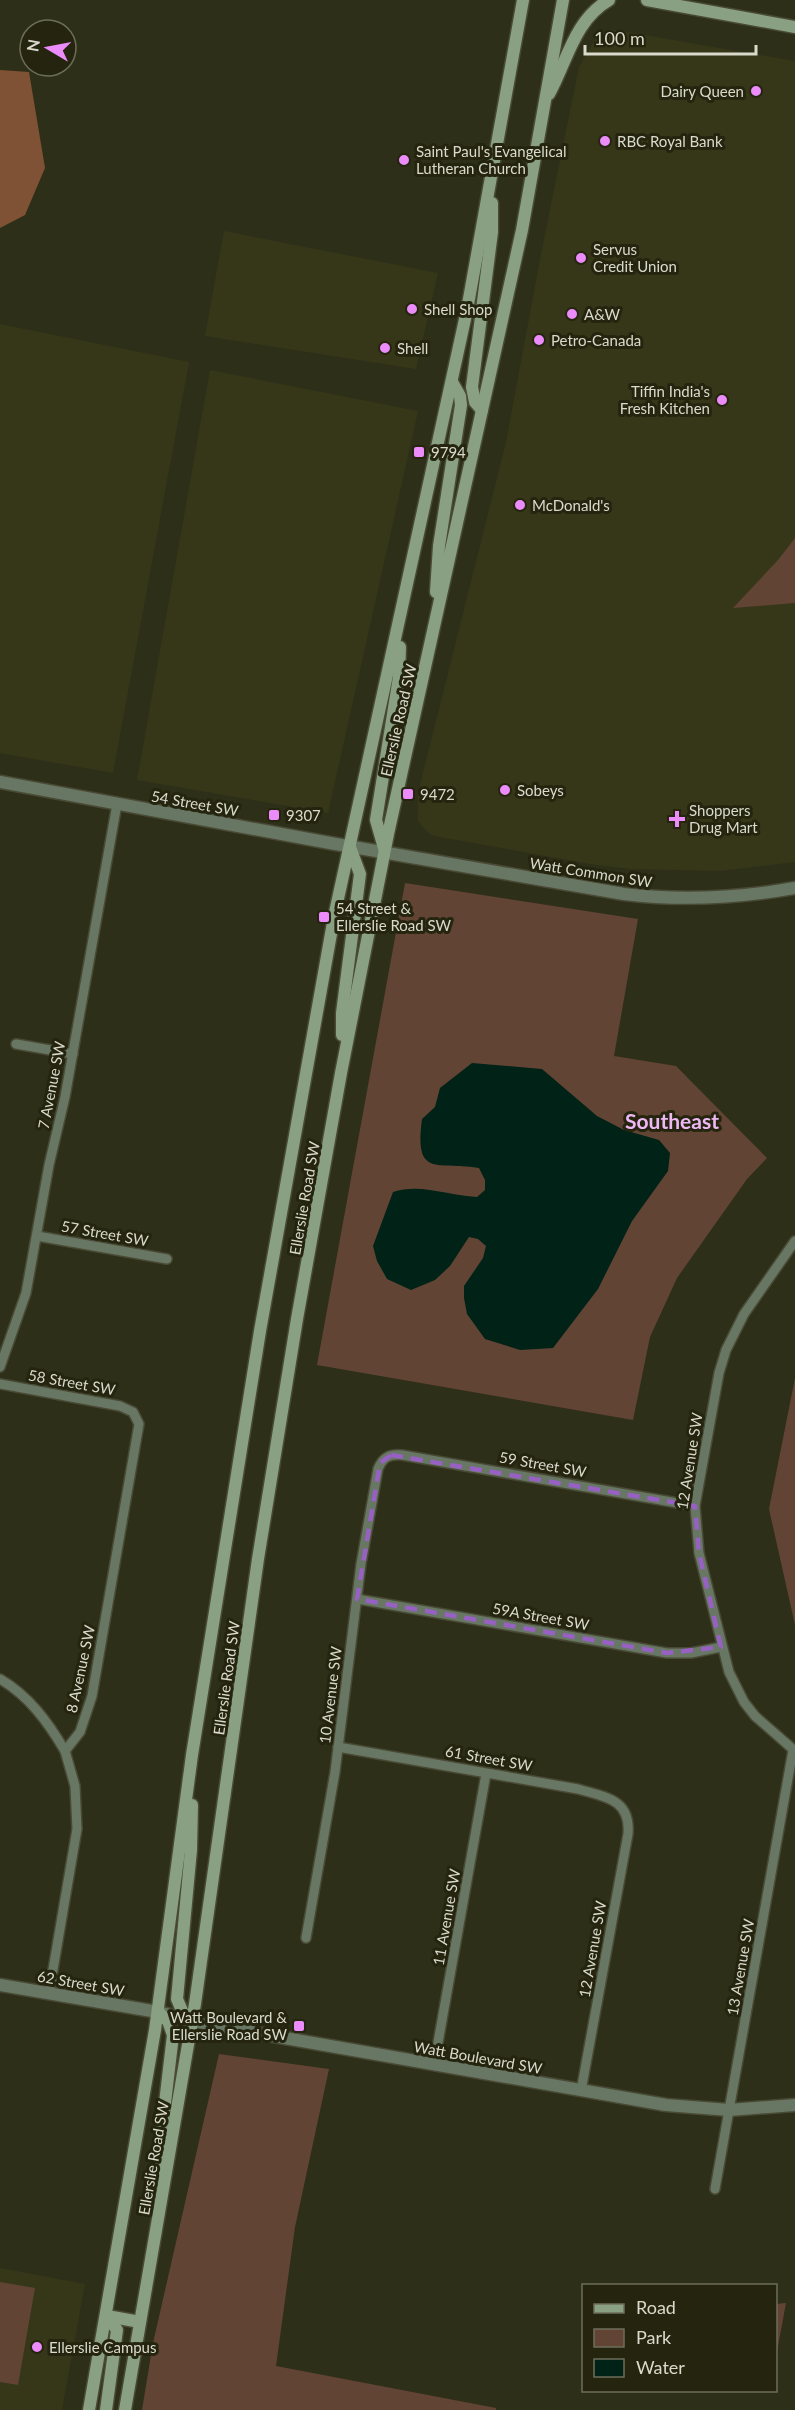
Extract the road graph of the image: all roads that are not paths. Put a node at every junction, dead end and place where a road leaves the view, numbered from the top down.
1 (523, 0) edge
2 (564, 0) edge
3 (609, 0) edge
4 (647, 0) edge
5 (795, 27) edge
6 (544, 103) junction
7 (492, 168) junction
8 (452, 382) junction
9 (482, 410) junction
10 (400, 620) junction
11 (434, 629) junction
12 (0, 782) edge
13 (117, 804) junction
14 (350, 847) junction
15 (385, 853) junction
16 (795, 888) edge
17 (16, 1044) dead end
18 (72, 1054) junction
19 (341, 1072) junction
20 (37, 1236) junction
21 (795, 1241) edge
22 (167, 1259) dead end
23 (0, 1367) edge
24 (0, 1384) edge
25 (136, 1415) joint
26 (385, 1457) joint
27 (695, 1506) junction
28 (357, 1599) junction
29 (721, 1647) junction
30 (0, 1679) edge
31 (338, 1747) junction
32 (65, 1751) junction
33 (794, 1751) edge
34 (192, 1755) junction
35 (486, 1774) junction
36 (627, 1813) joint
37 (306, 1938) dead end
38 (0, 1985) edge
39 (50, 1993) junction
40 (158, 2012) junction
41 (192, 2021) junction
42 (434, 2065) junction
43 (581, 2091) junction
44 (795, 2105) edge
45 (729, 2110) junction
46 (715, 2189) dead end
47 (161, 2204) junction
48 (107, 2316) junction
49 (140, 2322) junction
50 (89, 2410) edge
51 (105, 2410) edge
52 (125, 2410) edge

1 - 7 main road, Ellerslie Road SW
2 - 6 main road, Ellerslie Road SW
3 - 6 main road
4 - 5 main road
6 - 9 main road, Ellerslie Road SW
7 - 8 main road, Ellerslie Road SW
7 - 9 main road
8 - 10 main road, Ellerslie Road SW
8 - 11 main road
9 - 11 main road, Ellerslie Road SW
10 - 14 main road, Ellerslie Road SW
10 - 15 main road
11 - 15 main road, Ellerslie Road SW
12 - 13 street, 54 Street SW
13 - 14 street, 54 Street SW
13 - 18 street, 7 Avenue SW
14 - 15 street, 54 Street SW
14 - 19 main road
14 - 34 main road, Ellerslie Road SW
15 - 16 street, Watt Common SW
15 - 19 main road, Ellerslie Road SW
17 - 18 street
18 - 20 street, 7 Avenue SW
19 - 41 main road, Ellerslie Road SW
20 - 22 street, 57 Street SW
20 - 23 street, 7 Avenue SW
21 - 27 street, 12 Avenue SW
24 - 25 street, 58 Street SW
25 - 32 street, 8 Avenue SW
26 - 27 street, 59 Street SW
26 - 28 street, 10 Avenue SW
27 - 29 street, 12 Avenue SW
28 - 29 street, 59A Street SW
28 - 31 street, 10 Avenue SW
29 - 33 street, 12 Avenue SW
30 - 32 street
31 - 35 street, 61 Street SW
31 - 37 street, 10 Avenue SW
32 - 39 street
33 - 45 street, 13 Avenue SW
34 - 40 main road, Ellerslie Road SW
34 - 41 main road
35 - 36 street, 61 Street SW
35 - 42 street, 11 Avenue SW
36 - 43 street, 12 Avenue SW
38 - 39 street, 62 Street SW
39 - 40 street, 62 Street SW
40 - 41 street, Watt Boulevard SW
40 - 47 main road
40 - 48 main road, Ellerslie Road SW
41 - 42 street, Watt Boulevard SW
41 - 47 main road, Ellerslie Road SW
42 - 43 street, Watt Boulevard SW
43 - 45 street, Watt Boulevard SW
44 - 45 street, Watt Boulevard SW
45 - 46 street, 13 Avenue SW
47 - 49 main road, Ellerslie Road SW
48 - 49 main road
48 - 50 main road, Ellerslie Road SW
48 - 51 main road
49 - 52 main road, Ellerslie Road SW

